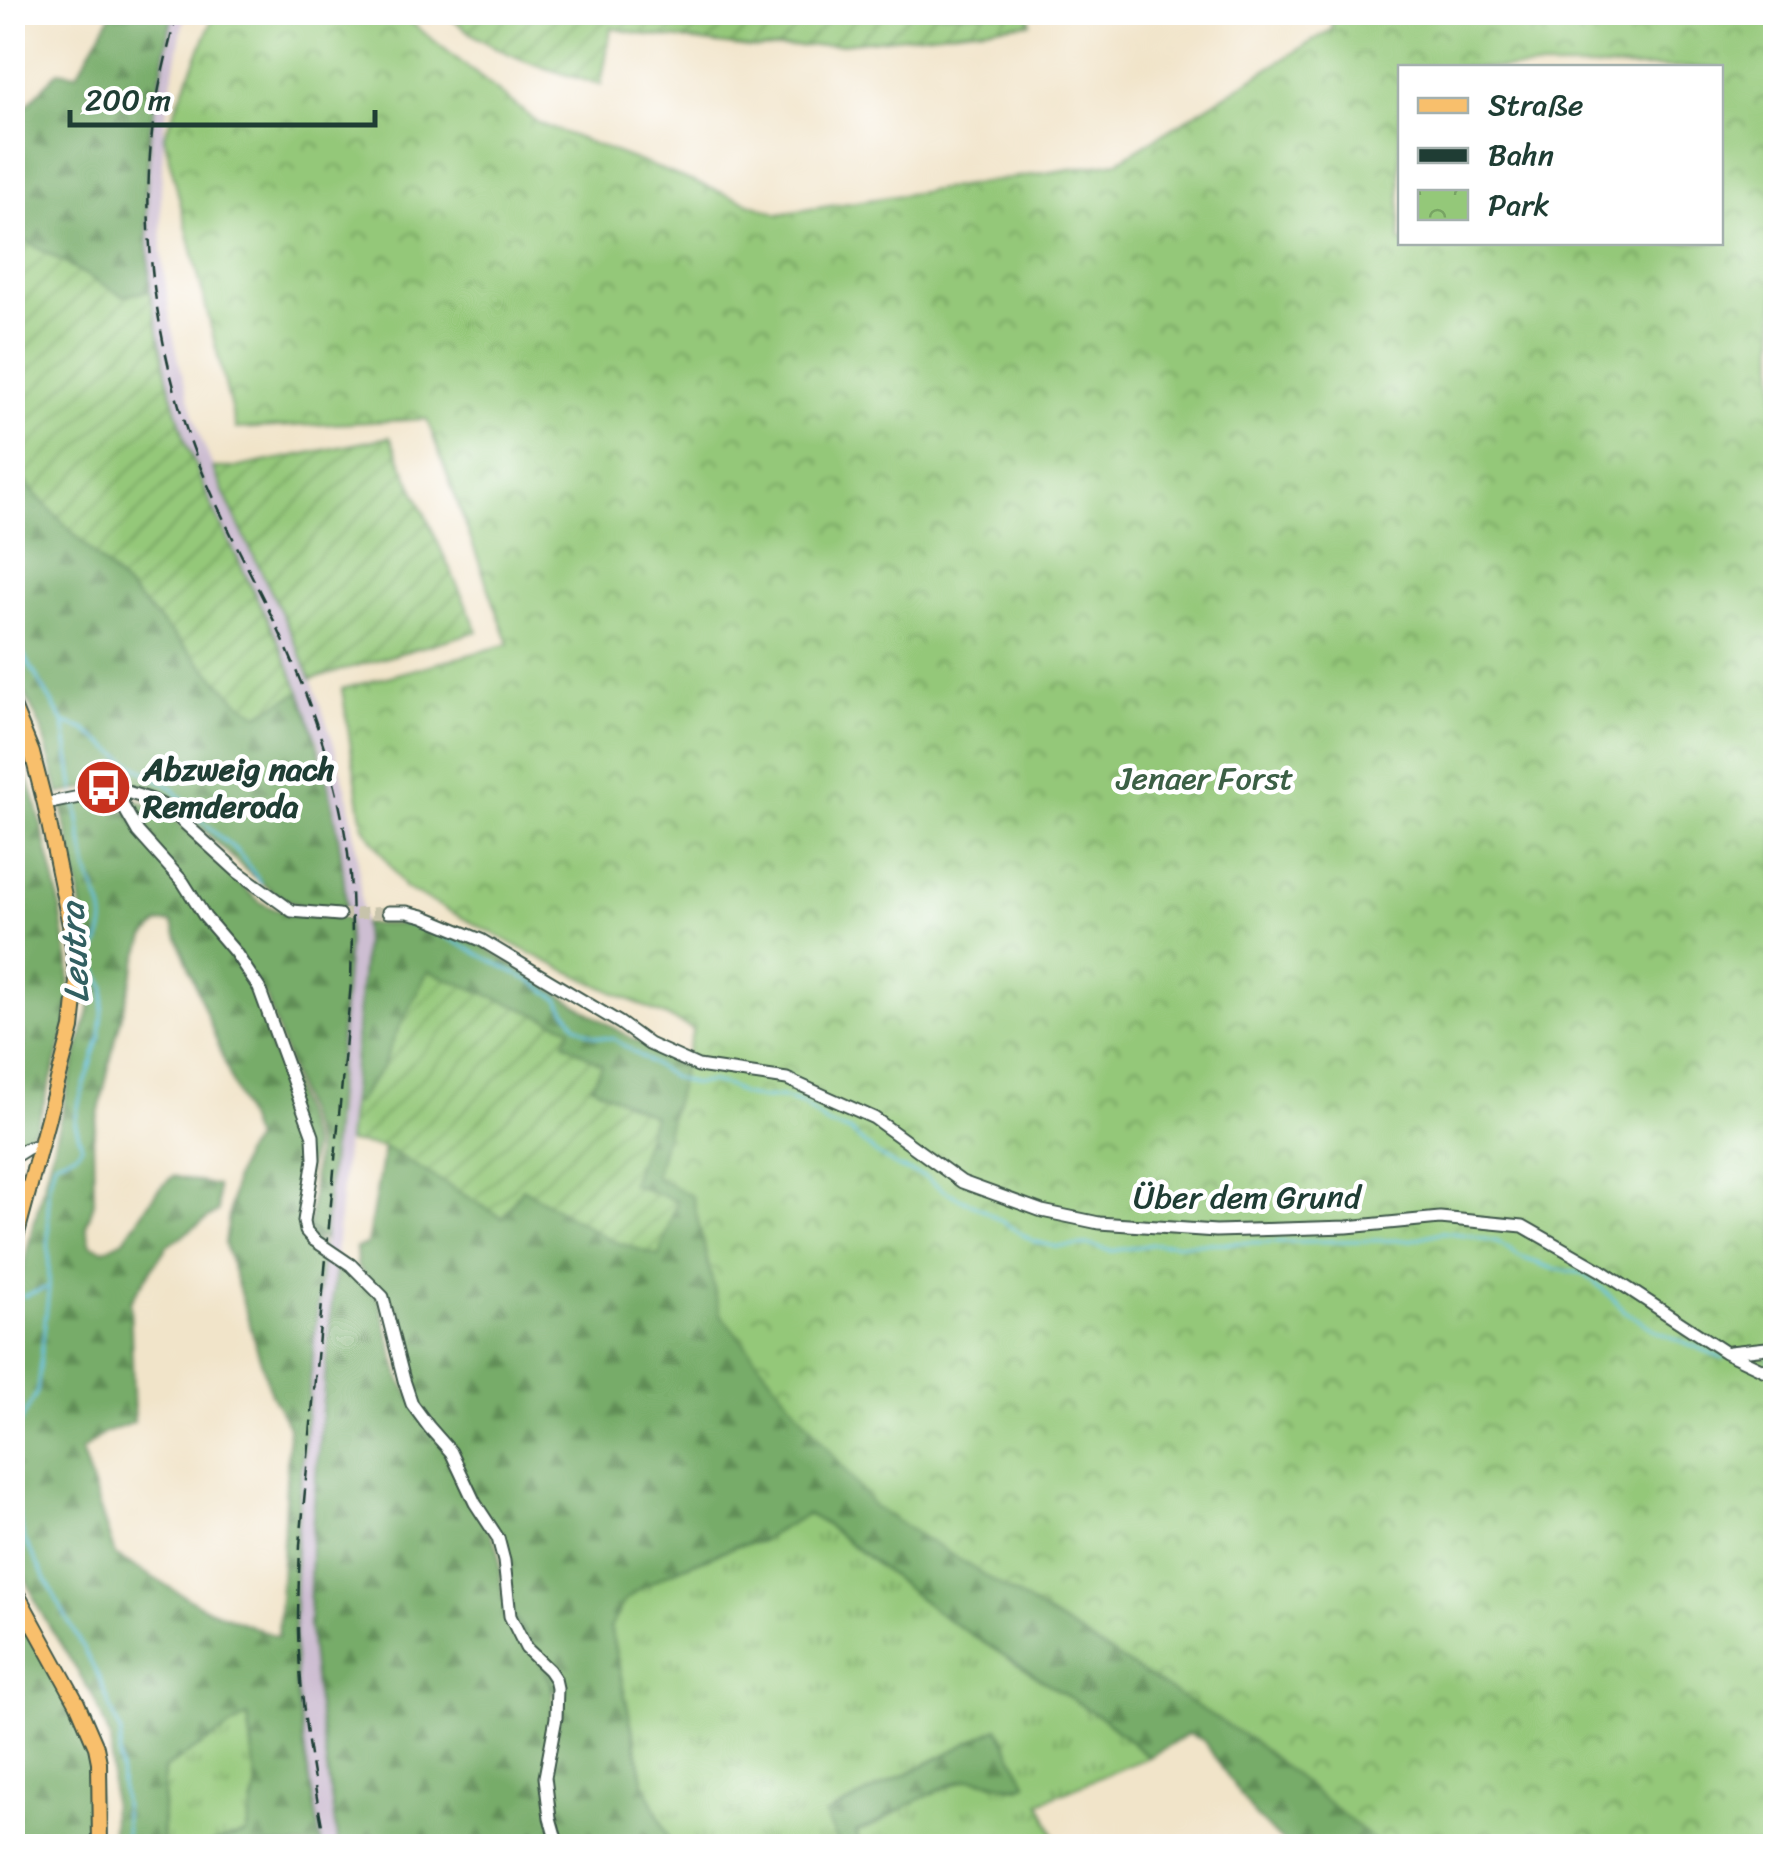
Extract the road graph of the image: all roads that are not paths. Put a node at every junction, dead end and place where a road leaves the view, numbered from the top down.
1 (12, 704) edge
2 (120, 792) junction
3 (44, 804) junction
4 (388, 912) tunnel mouth
5 (340, 915) tunnel mouth
6 (41, 1146) junction
7 (12, 1158) edge
8 (12, 1252) edge
9 (1776, 1347) edge
10 (1725, 1352) junction
11 (1776, 1376) edge
12 (12, 1585) edge
13 (100, 1846) edge
14 (558, 1846) edge

1 - 3 main road
2 - 3 street
2 - 5 street
2 - 14 street, bridge
3 - 6 main road
4 - 10 street, Über dem Grund
6 - 7 street
6 - 8 main road
9 - 10 street
10 - 11 street, Über dem Grund
12 - 13 main road

